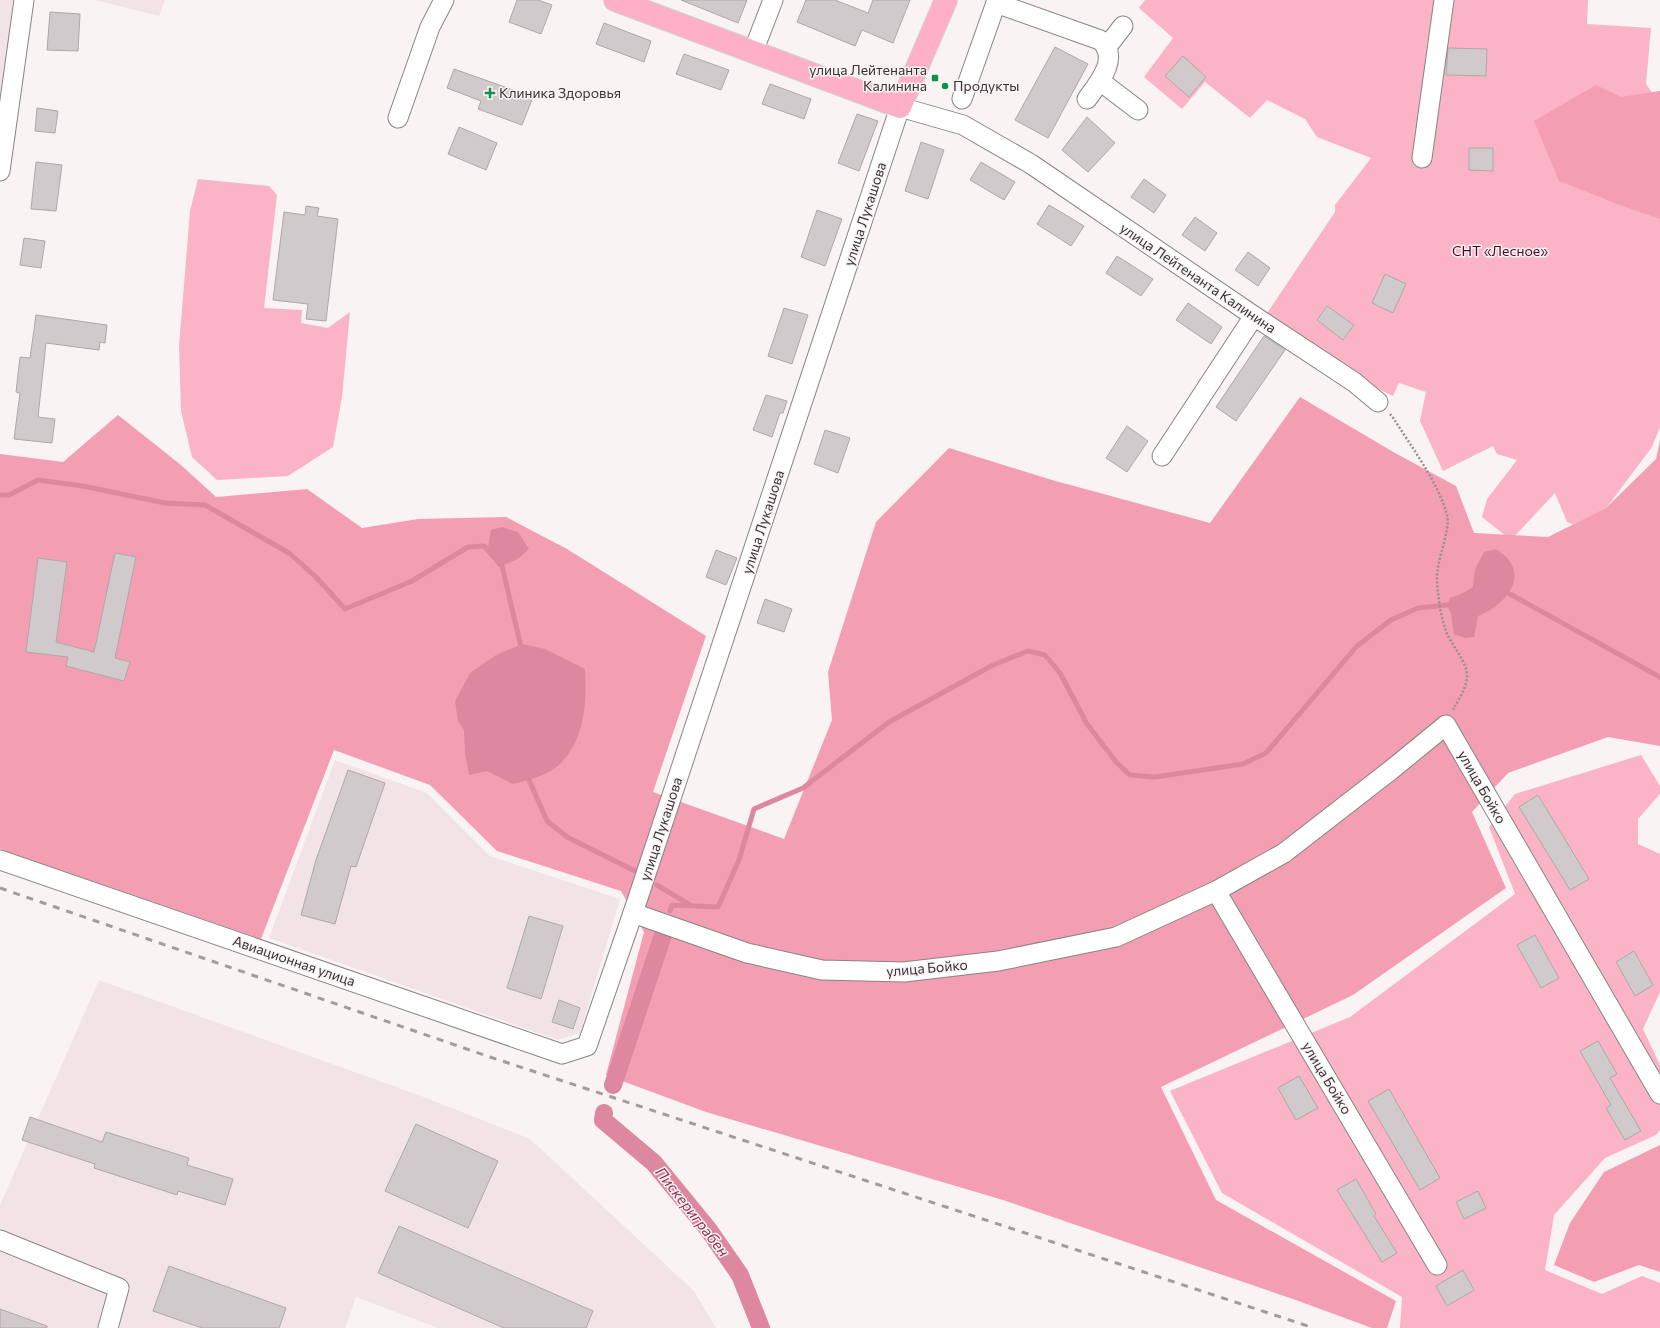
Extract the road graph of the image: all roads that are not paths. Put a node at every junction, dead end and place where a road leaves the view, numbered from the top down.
1 (24, 0) edge
2 (444, 0) edge
3 (615, 0) edge
4 (773, 0) edge
5 (946, 0) edge
6 (1444, 0) edge
7 (996, 1) edge
8 (1123, 26) dead end
9 (1106, 48) junction
10 (753, 52) junction
11 (1100, 81) junction
12 (962, 99) dead end
13 (1087, 99) dead end
14 (900, 107) junction
15 (1138, 110) dead end
16 (398, 118) dead end
17 (1422, 158) dead end
18 (0, 171) edge
19 (1254, 316) junction
20 (1378, 402) road end
21 (1162, 456) dead end
22 (0, 860) edge
23 (1216, 891) junction
24 (633, 913) junction
25 (587, 1046) joint
26 (1660, 1094) edge
27 (0, 1240) edge
28 (1437, 1265) dead end
29 (108, 1328) edge

1 - 18 street
2 - 16 street
3 - 10 main road, улица Лейтенанта Калинина
4 - 10 street
5 - 14 main road, улица Лукашова
6 - 17 street
7 - 9 street
7 - 12 street
8 - 9 street
9 - 11 street
10 - 14 main road, улица Лейтенанта Калинина
11 - 13 street
11 - 15 street
14 - 19 street, улица Лейтенанта Калинина
14 - 24 street, улица Лукашова
19 - 20 street, улица Лейтенанта Калинина
19 - 21 street
22 - 25 street, Авиационная улица
23 - 24 street, улица Бойко
23 - 26 street, улица Бойко
23 - 28 street, улица Бойко
24 - 25 street, улица Лукашова
27 - 29 street

